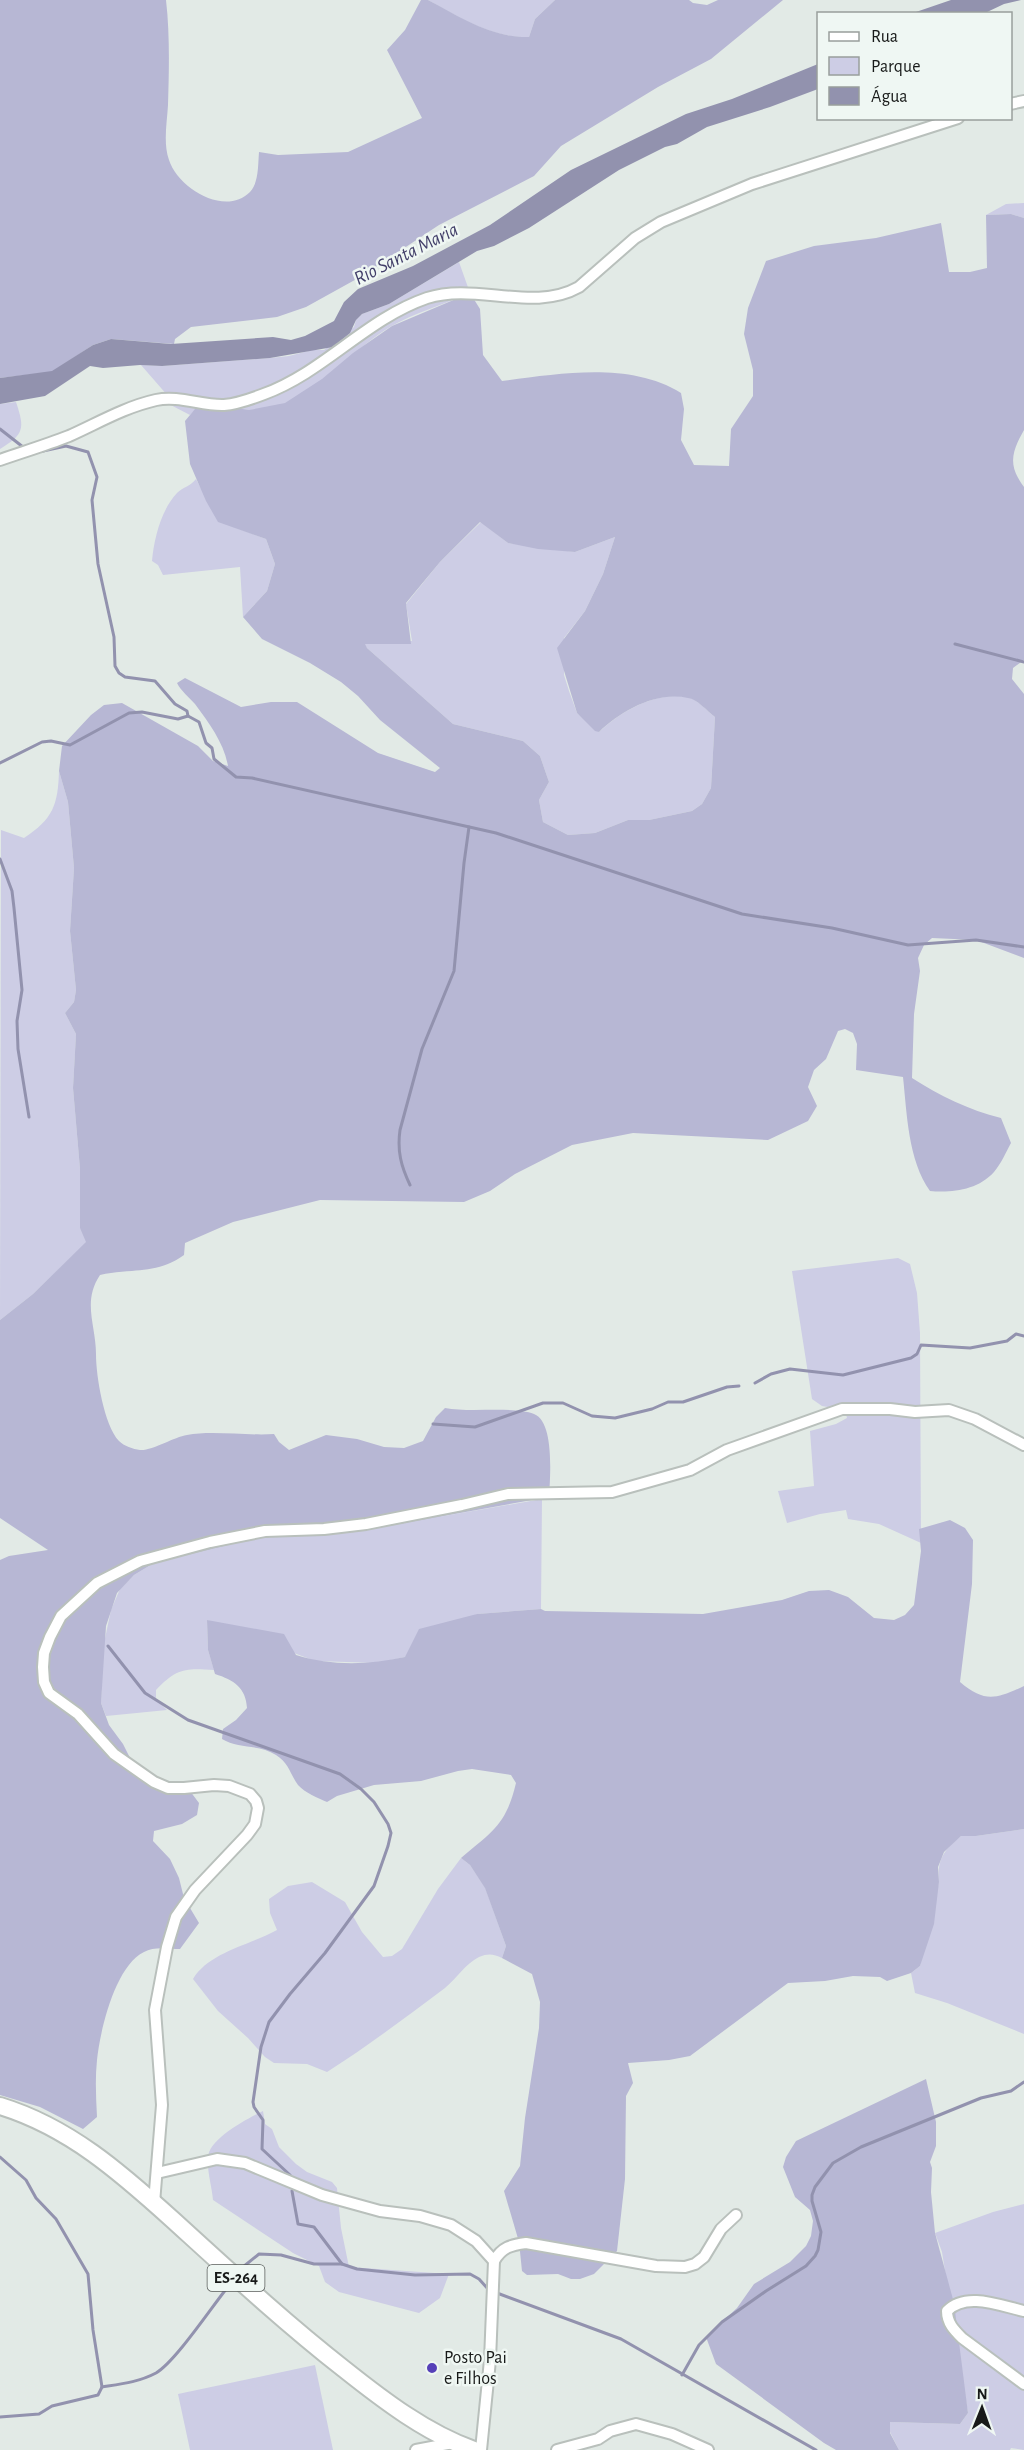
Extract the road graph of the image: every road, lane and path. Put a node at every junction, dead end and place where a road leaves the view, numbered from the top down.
1 (952, 120) edge
2 (0, 460) edge
3 (1024, 1445) edge
4 (0, 2106) edge
5 (157, 2173) junction
6 (154, 2203) junction
7 (736, 2215) dead end
8 (494, 2261) junction
9 (1024, 2311) edge
10 (1024, 2384) edge
11 (451, 2446) edge
12 (416, 2450) edge
13 (474, 2450) edge
14 (481, 2450) edge
15 (557, 2450) edge
16 (708, 2450) edge

1 - 2 street
3 - 5 street
4 - 6 main road, ES-264
5 - 6 street
5 - 8 street
6 - 11 main road, ES-264
7 - 8 street
8 - 14 street
9 - 10 street
11 - 12 street
11 - 13 main road, ES-264
15 - 16 street

